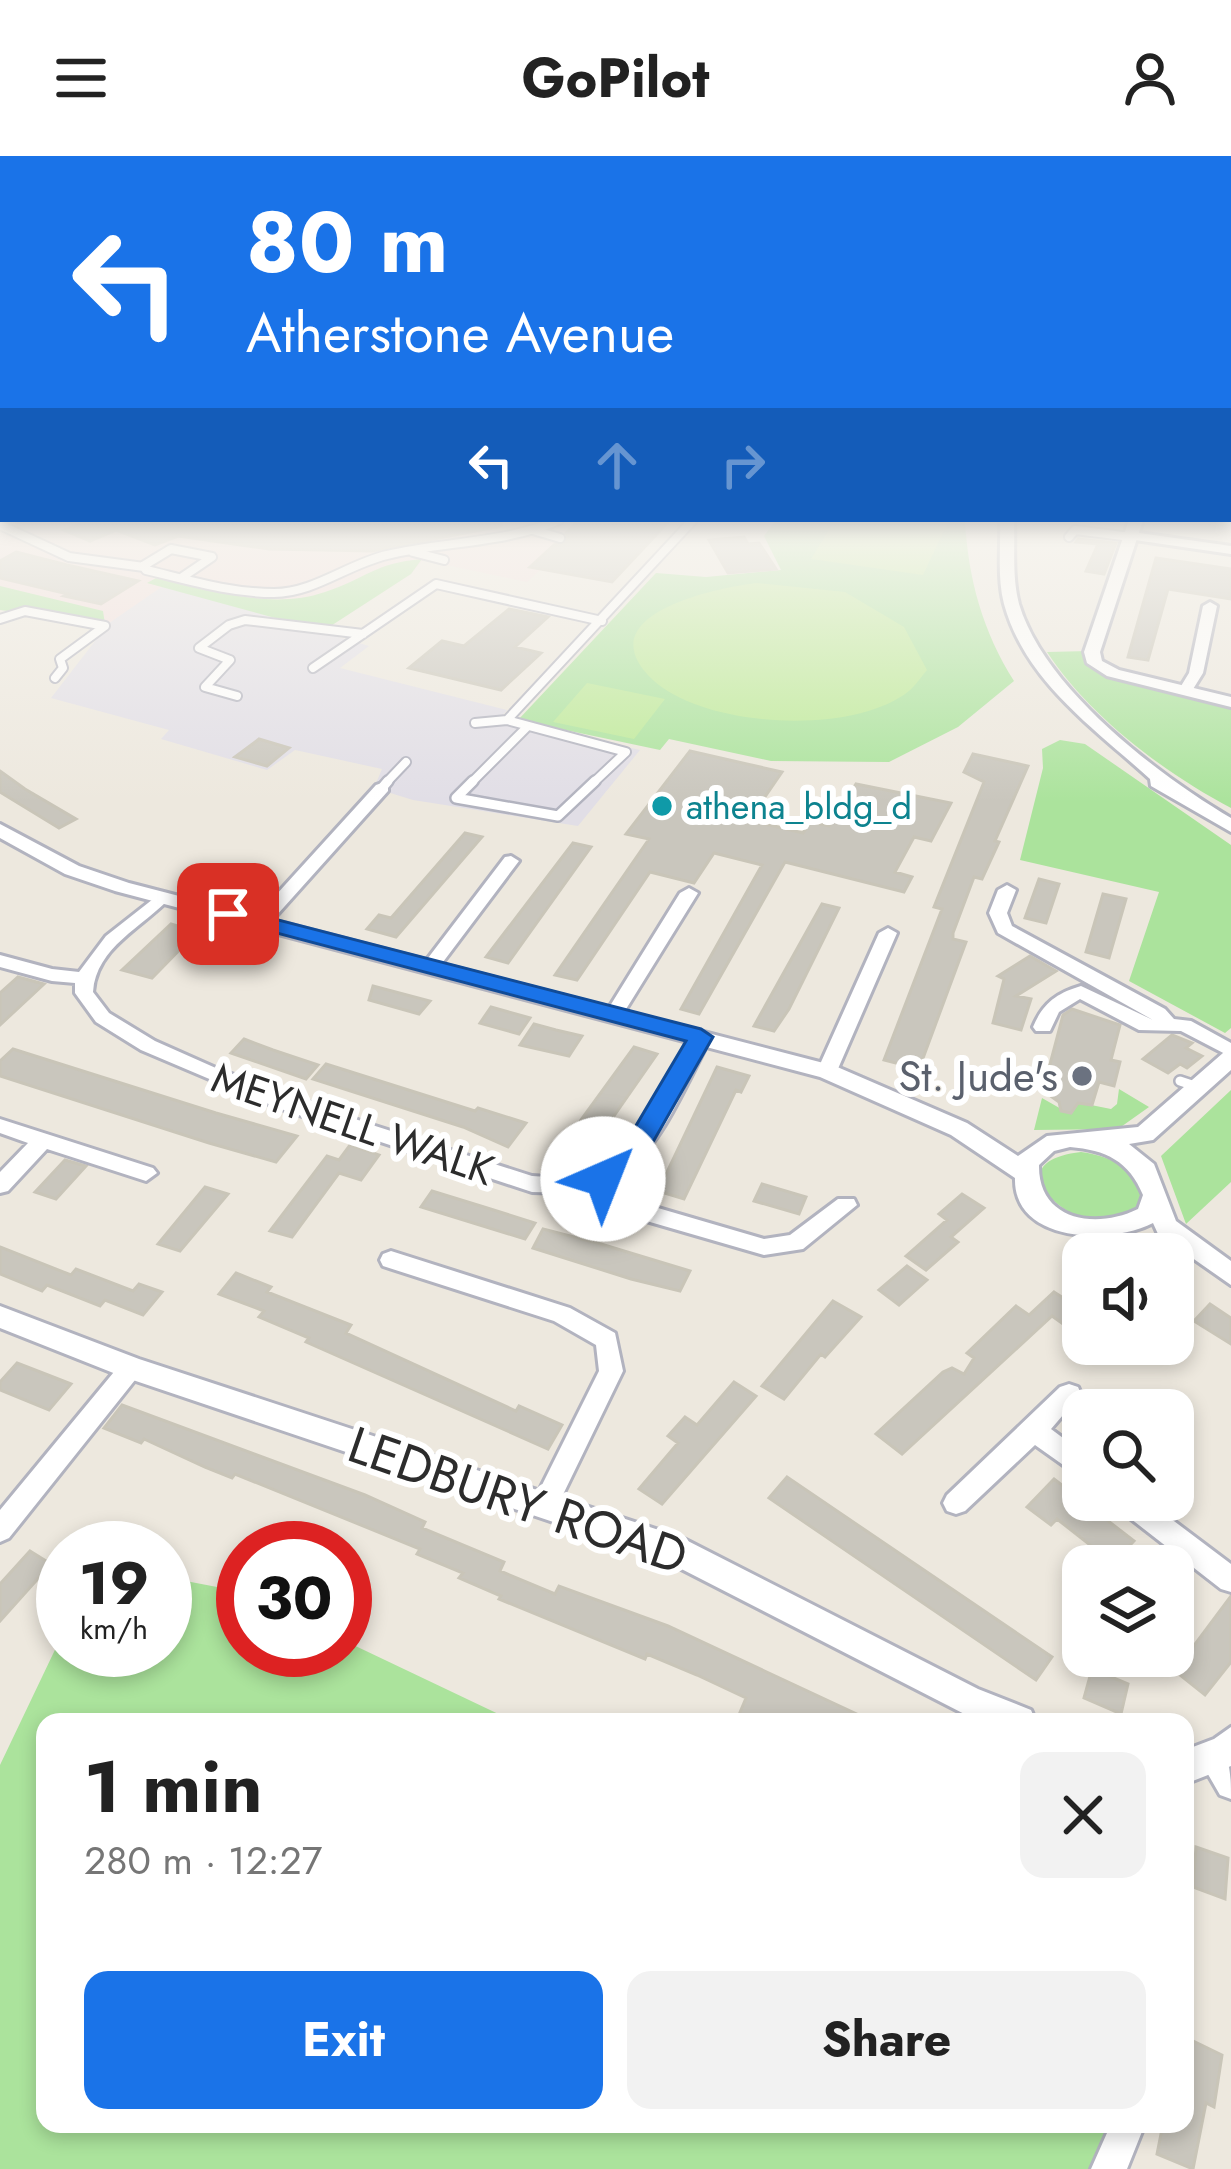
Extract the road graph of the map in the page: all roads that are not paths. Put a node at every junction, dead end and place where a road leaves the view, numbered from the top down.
1 (41, 614) edge
2 (395, 614) edge
3 (570, 614) edge
4 (608, 614) edge
5 (1015, 614) edge
6 (1104, 614) edge
7 (1208, 614) edge
8 (602, 621) junction
9 (367, 634) junction
10 (313, 668) dead end
11 (55, 678) dead end
12 (1185, 691) junction
13 (237, 696) dead end
14 (1231, 702) edge
15 (506, 720) junction
16 (475, 723) dead end
17 (527, 728) junction
18 (406, 762) dead end
19 (382, 788) joint
20 (1231, 826) edge
21 (0, 830) edge
22 (511, 861) dead end
23 (1007, 890) dead end
24 (689, 893) dead end
25 (162, 897) junction
26 (260, 922) junction
27 (888, 933) dead end
28 (0, 961) edge
29 (430, 966) junction
30 (85, 978) junction
31 (614, 1014) junction
32 (1166, 1022) junction
33 (1043, 1027) dead end
34 (701, 1037) junction
35 (1231, 1054) edge
36 (827, 1071) junction
37 (0, 1126) edge
38 (958, 1129) junction
39 (1145, 1134) junction
40 (1086, 1139) junction
41 (43, 1140) junction
42 (1047, 1144) junction
43 (1140, 1164) junction
44 (1024, 1172) junction
45 (146, 1173) dead end
46 (603, 1179) junction
47 (0, 1185) edge
48 (1153, 1199) junction
49 (846, 1204) dead end
50 (1124, 1229) junction
51 (1200, 1255) junction
52 (391, 1260) dead end
53 (1231, 1275) edge
54 (0, 1317) edge
55 (131, 1368) junction
56 (1062, 1401) edge
57 (1034, 1430) junction
58 (1062, 1452) edge
59 (956, 1502) dead end
60 (545, 1505) junction
61 (1154, 1521) edge
62 (0, 1530) edge
63 (1231, 1580) edge
64 (997, 1713) edge
65 (1124, 2133) edge
66 (1108, 2169) edge

1 - 11 lane
2 - 9 lane
3 - 8 lane
4 - 8 lane
5 - 20 street
6 - 12 street
7 - 12 street
8 - 15 lane
9 - 10 lane
9 - 13 lane
12 - 14 street
15 - 16 lane
15 - 17 lane
17 - 17 lane
18 - 19 lane
19 - 26 street
21 - 25 street
22 - 29 street
23 - 32 street
24 - 31 street
25 - 26 street
25 - 30 street
26 - 29 street
27 - 36 street
28 - 30 street
29 - 31 street
30 - 46 street, MEYNELL WALK
31 - 34 street
32 - 33 street
32 - 35 street
34 - 36 street
34 - 46 street
35 - 39 street
36 - 38 street
37 - 41 street
38 - 42 street
38 - 44 street
39 - 40 street
39 - 43 street
40 - 42 street
40 - 43 street
41 - 45 street
41 - 47 street
42 - 44 street
43 - 48 street
44 - 50 street
46 - 49 street
48 - 50 street
48 - 51 street
50 - 51 street
51 - 53 street
52 - 60 street
54 - 55 street, LEDBURY ROAD
55 - 60 street, LEDBURY ROAD
55 - 62 street
56 - 57 street
57 - 58 street
57 - 59 street
60 - 64 street, LEDBURY ROAD
61 - 63 street
65 - 66 street

